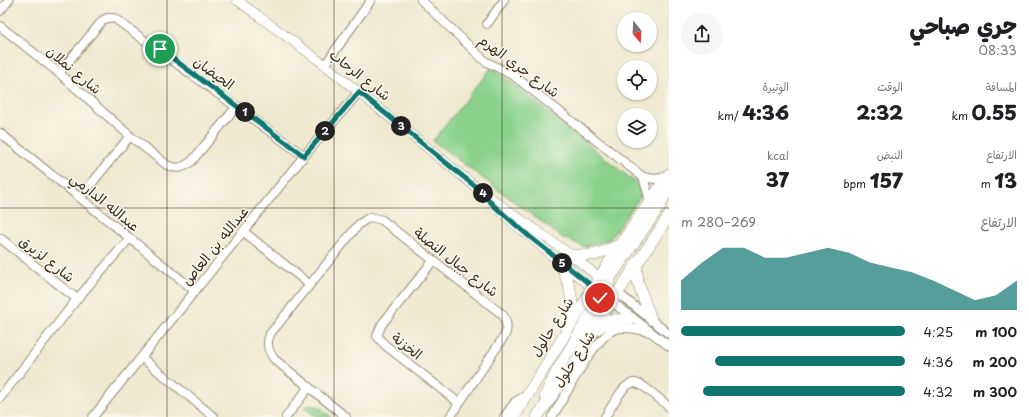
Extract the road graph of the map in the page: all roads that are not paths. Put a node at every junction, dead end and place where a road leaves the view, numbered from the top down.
1 (9, 0) edge
2 (237, 0) edge
3 (371, 0) edge
4 (421, 0) edge
5 (504, 0) edge
6 (0, 11) edge
7 (487, 24) dead end
8 (0, 26) edge
9 (325, 65) junction
10 (59, 73) junction
11 (359, 92) junction
12 (237, 106) junction
13 (0, 133) edge
14 (130, 136) junction
15 (304, 156) junction
16 (643, 177) junction
17 (668, 179) edge
18 (482, 192) junction
19 (80, 198) junction
20 (650, 201) junction
21 (668, 219) edge
22 (244, 232) junction
23 (0, 238) edge
24 (129, 238) junction
25 (620, 245) junction
26 (571, 255) junction
27 (433, 261) junction
28 (562, 263) junction
29 (636, 264) junction
30 (604, 281) junction
31 (309, 284) junction
32 (195, 291) junction
33 (598, 291) junction
34 (615, 297) junction
35 (77, 299) junction
36 (574, 319) junction
37 (632, 319) junction
38 (651, 319) junction
39 (650, 332) junction
40 (669, 334) edge
41 (589, 336) junction
42 (669, 346) edge
43 (142, 358) junction
44 (576, 362) junction
45 (577, 375) junction
46 (309, 387) junction
47 (527, 395) junction
48 (0, 398) edge
49 (459, 403) junction
50 (669, 407) edge
51 (208, 415) edge
52 (93, 417) edge
53 (286, 417) edge
54 (346, 417) edge
55 (450, 417) edge
56 (504, 417) edge
57 (514, 417) edge
58 (536, 417) edge
59 (552, 417) edge
60 (605, 417) edge

1 - 6 street
2 - 9 street, شارع الرحاب
3 - 9 street
4 - 16 street, شارع جري الهرم
5 - 7 street
8 - 10 street, شارع نملان
9 - 11 street, شارع الرحاب
10 - 12 street, الحيضان
10 - 14 street, شارع نملان
11 - 15 street, عبدالله بن العاص
11 - 18 street, شارع الرحاب
12 - 14 street, شارع نملان
12 - 15 street, الحيضان
13 - 19 street, عبدالله الدارمي
14 - 19 street
15 - 22 street, عبدالله بن العاص
16 - 17 street
16 - 20 street
17 - 20 main road, شارع حالول
17 - 30 main road
18 - 26 street, شارع الرحاب
18 - 28 street, شارع الرحاب
19 - 24 street, عبدالله الدارمي
20 - 25 main road, شارع حالول
21 - 29 main road
22 - 31 street
22 - 32 street, عبدالله بن العاص
23 - 35 street, شارع لزيرق
24 - 32 street, عبدالله الدارمي
24 - 35 street, شارع لزيرق
25 - 26 main road
25 - 30 main road, شارع حالول
26 - 30 street, شارع الرحاب
27 - 31 street, شارع جبال النصلة
27 - 49 street, شارع جبال النصلة
27 - 49 street, الخزنة
28 - 33 street, شارع الرحاب
28 - 36 main road
29 - 34 main road
29 - 38 main road
30 - 33 main road, شارع حالول
30 - 34 main road
31 - 46 street, شارع جبال النصلة
32 - 43 street, عبدالله بن العاص
33 - 34 street, شارع الرحاب
33 - 36 main road, شارع حالول
33 - 58 main road
34 - 37 street, شارع الرحاب
34 - 38 street, شارع الرحاب
34 - 41 main road
35 - 48 street, شارع لزيرق
36 - 47 main road, شارع حالول
37 - 39 street, شارع الرحاب
37 - 41 main road
38 - 40 street, شارع الرحاب
39 - 42 street, شارع الرحاب
39 - 45 street, شارع حلول
41 - 44 main road
43 - 51 street
43 - 52 street, عبدالله بن العاص
44 - 45 main road
44 - 58 main road
45 - 59 street, شارع حلول
46 - 53 street
46 - 54 street, شارع جبال النصلة
47 - 56 street
47 - 57 main road, شارع حالول
49 - 55 street, شارع جبال النصلة
50 - 60 street

